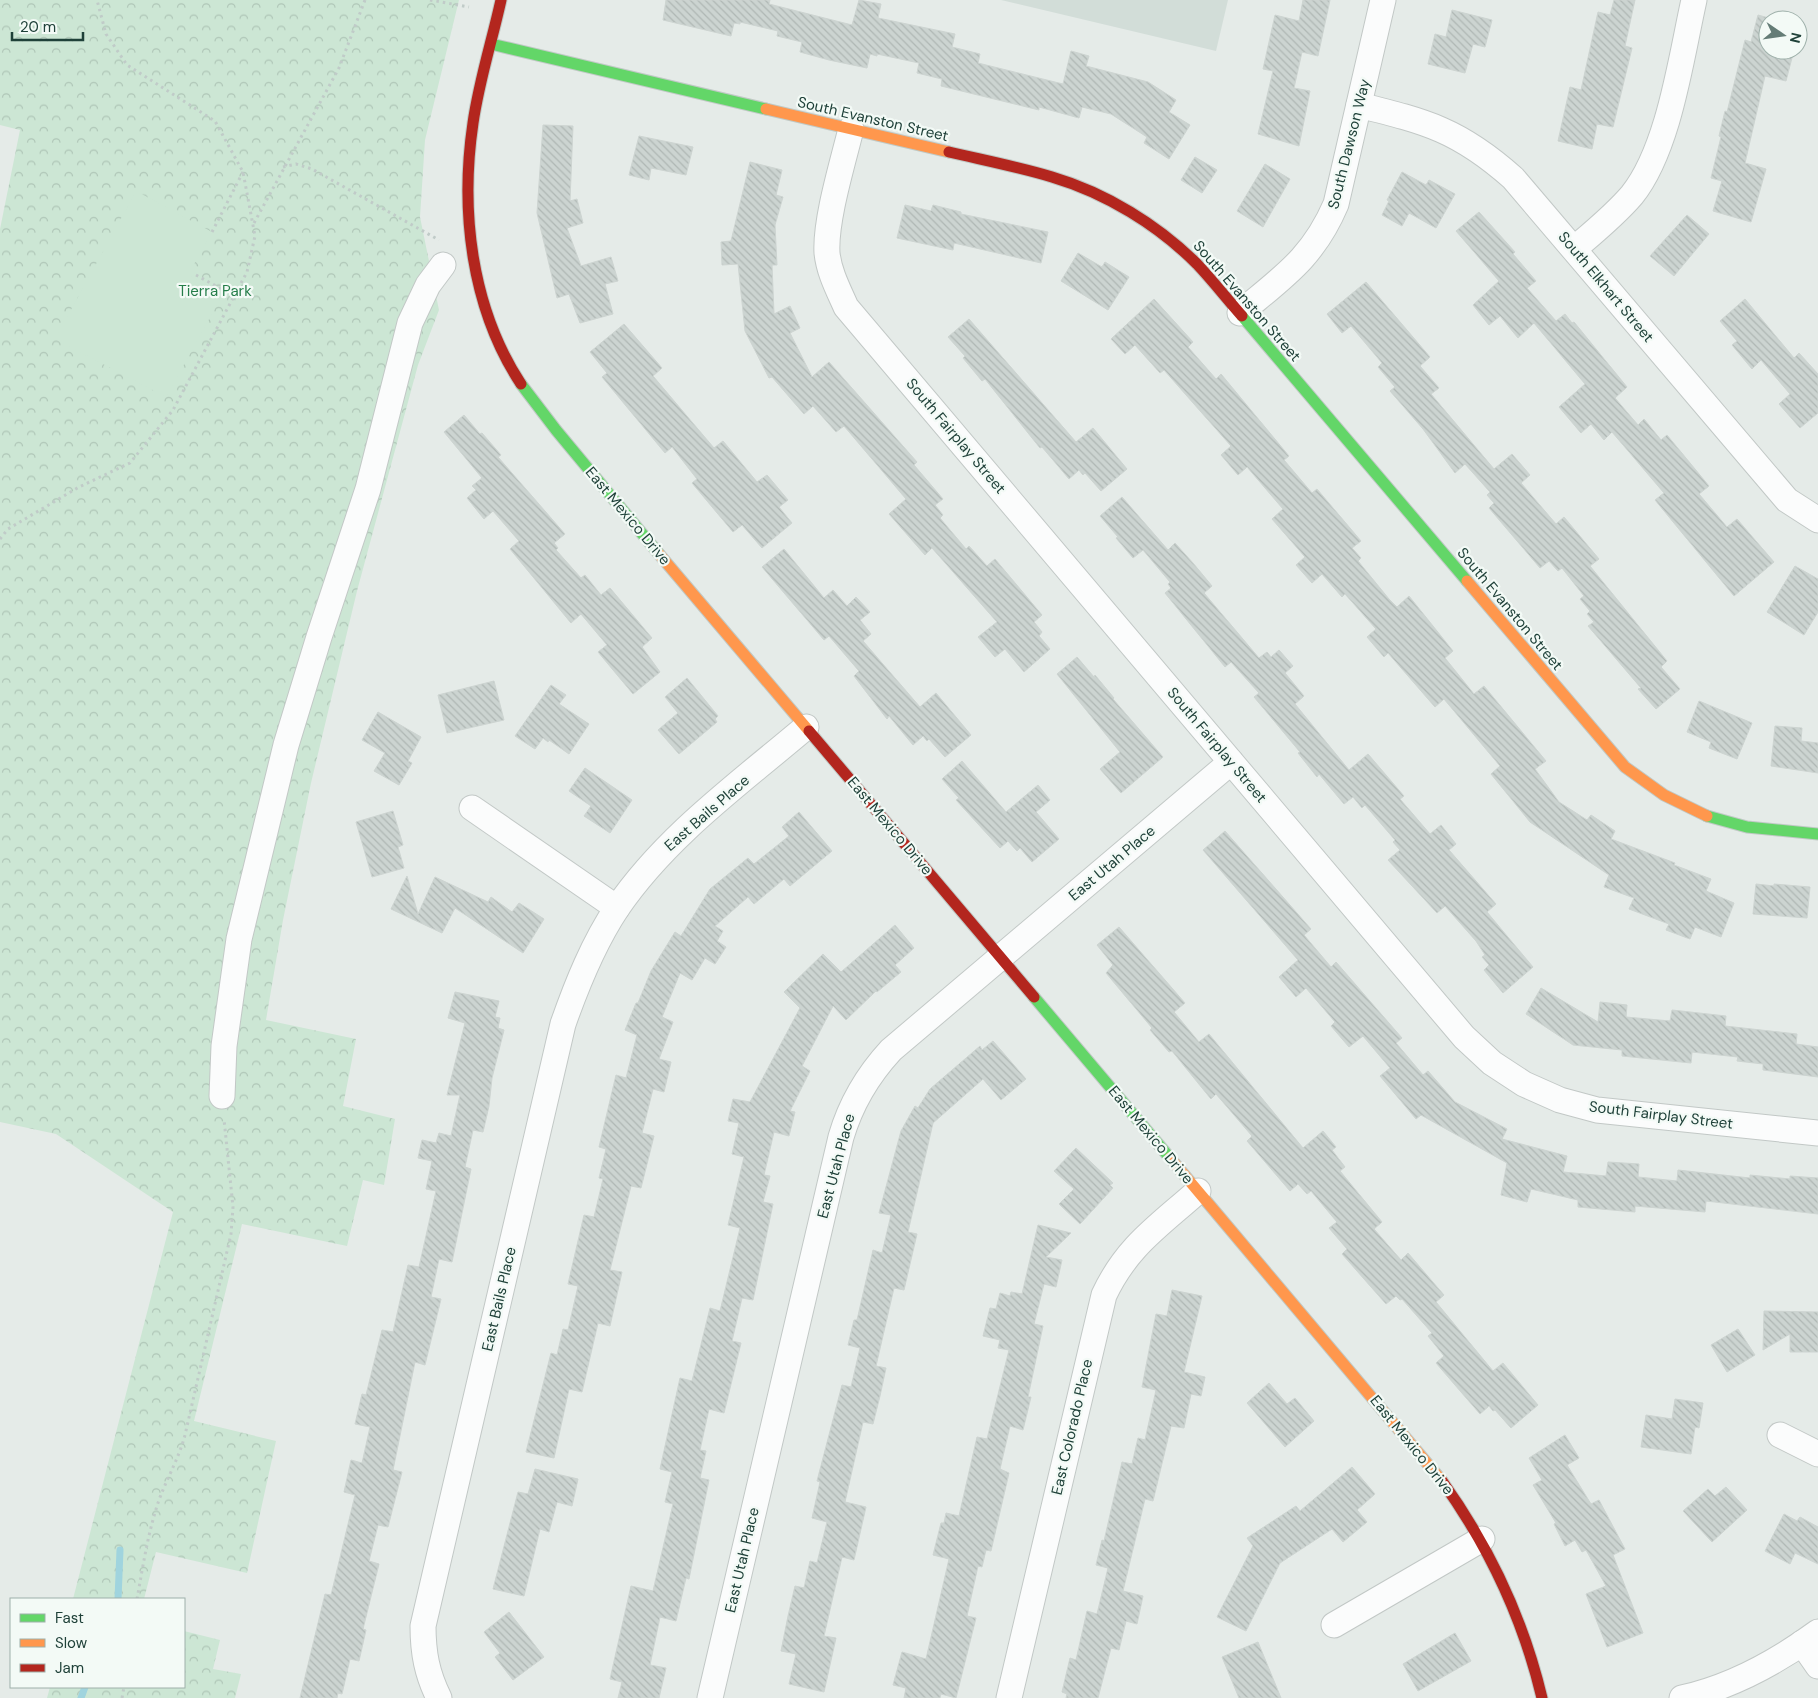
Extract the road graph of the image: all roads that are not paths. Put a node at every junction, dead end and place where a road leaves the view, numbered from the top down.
1 (501, 0) edge
2 (1383, 0) edge
3 (1694, 0) edge
4 (491, 44) junction
5 (1359, 105) junction
6 (851, 129) junction
7 (1574, 249) junction
8 (443, 265) dead end
9 (1240, 313) junction
10 (1818, 520) edge
11 (806, 727) junction
12 (1231, 762) junction
13 (472, 808) dead end
14 (1818, 834) edge
15 (617, 908) junction
16 (1001, 957) junction
17 (222, 1096) road end
18 (1818, 1133) edge
19 (1198, 1191) junction
20 (1780, 1435) dead end
21 (1818, 1454) edge
22 (1482, 1539) junction
23 (1334, 1625) dead end
24 (1810, 1638) edge
25 (1818, 1666) edge
26 (438, 1698) edge
27 (710, 1698) edge
28 (1009, 1698) edge
29 (1542, 1698) edge
30 (1682, 1698) edge

1 - 4 street, East Mexico Drive
2 - 5 street, South Dawson Way
3 - 7 street
4 - 6 street, South Evanston Street
4 - 11 street, East Mexico Drive
5 - 7 street, South Elkhart Street
5 - 9 street, South Dawson Way
6 - 9 street, South Evanston Street
6 - 12 street, South Fairplay Street
7 - 10 street, South Elkhart Street
8 - 17 street
9 - 14 street, South Evanston Street
11 - 15 street, East Bails Place
11 - 16 street, East Mexico Drive
12 - 16 street, East Utah Place
12 - 18 street, South Fairplay Street
13 - 15 street
15 - 26 street, East Bails Place
16 - 19 street, East Mexico Drive
16 - 27 street, East Utah Place
19 - 22 street, East Mexico Drive
19 - 28 street, East Colorado Place
20 - 21 street
22 - 23 street
22 - 29 street, East Mexico Drive
24 - 25 street
24 - 30 street

